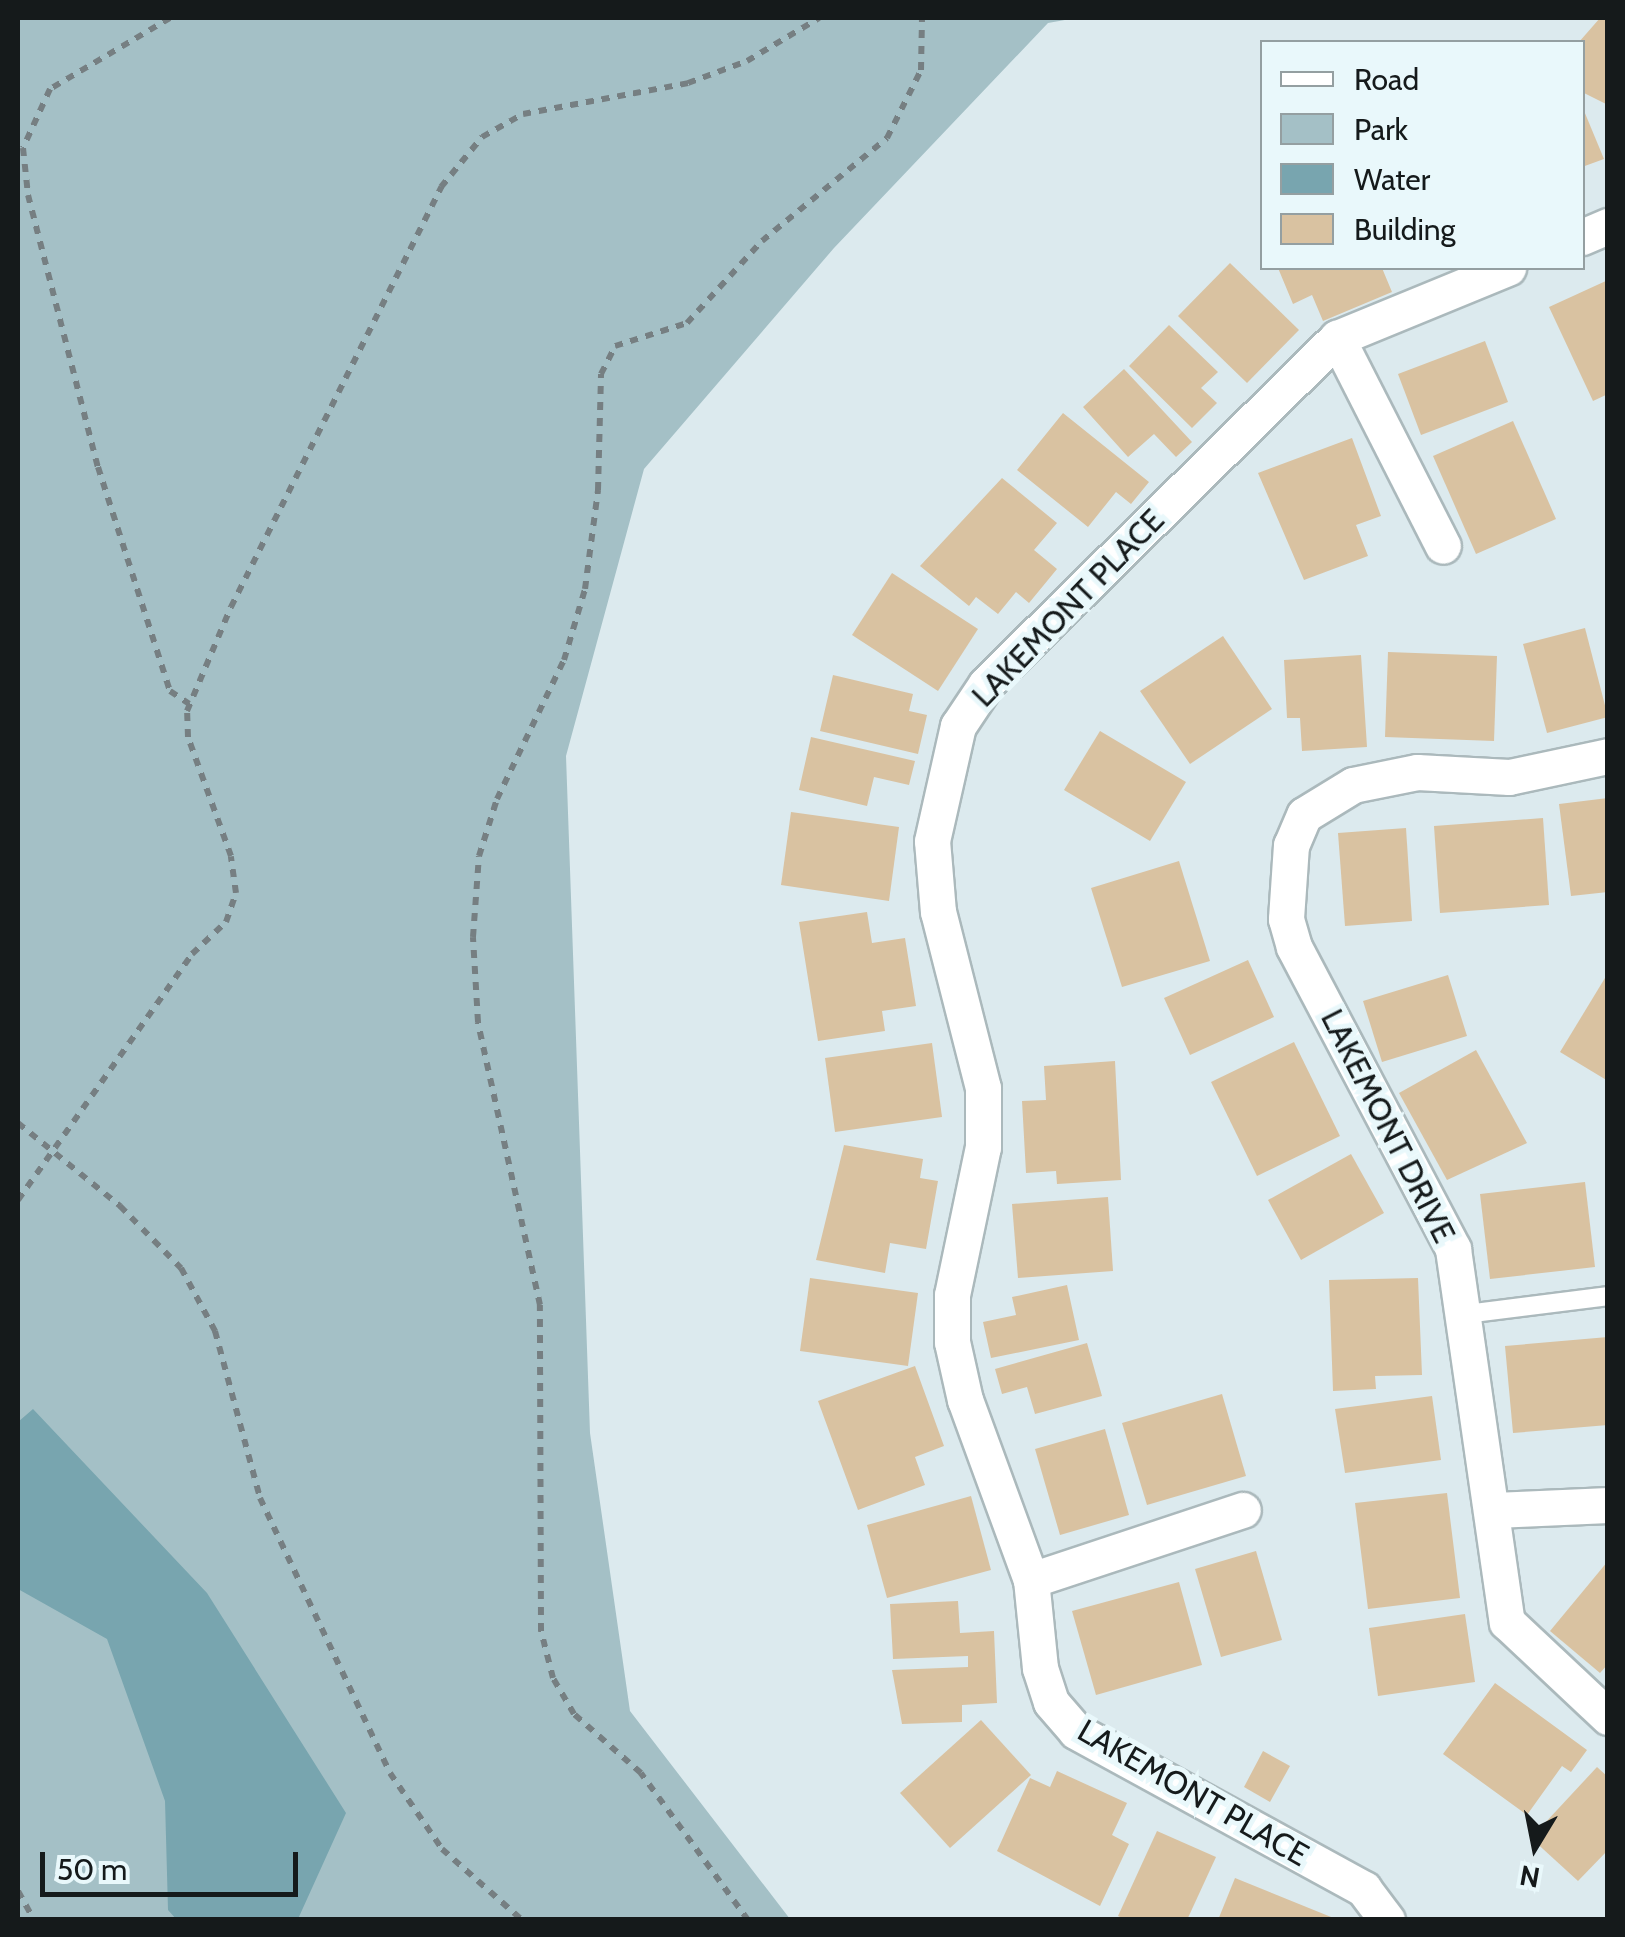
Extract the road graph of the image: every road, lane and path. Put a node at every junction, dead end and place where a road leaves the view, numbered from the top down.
1 (170, 18) edge
2 (818, 18) edge
3 (922, 18) edge
4 (1503, 270) edge
5 (1338, 338) junction
6 (1443, 546) dead end
7 (189, 704) junction
8 (1608, 756) edge
9 (18, 1122) edge
10 (54, 1149) junction
11 (18, 1200) edge
12 (1608, 1296) edge
13 (1466, 1314) junction
14 (1608, 1505) edge
15 (1243, 1510) dead end
16 (1495, 1510) junction
17 (1031, 1580) junction
18 (1608, 1717) edge
19 (18, 1892) edge
20 (34, 1920) edge
21 (522, 1920) edge
22 (748, 1920) edge
23 (1387, 1920) edge

1 - 7 path
2 - 7 path
3 - 22 path
4 - 5 street, LAKEMONT PLACE
5 - 6 street
5 - 17 street, LAKEMONT PLACE
7 - 10 path
8 - 13 street, LAKEMONT DRIVE
9 - 10 path
10 - 11 path
10 - 21 path
12 - 13 lane
13 - 16 street, LAKEMONT DRIVE
14 - 16 street
15 - 17 street
16 - 18 street, LAKEMONT DRIVE
17 - 23 street, LAKEMONT PLACE
19 - 20 path

